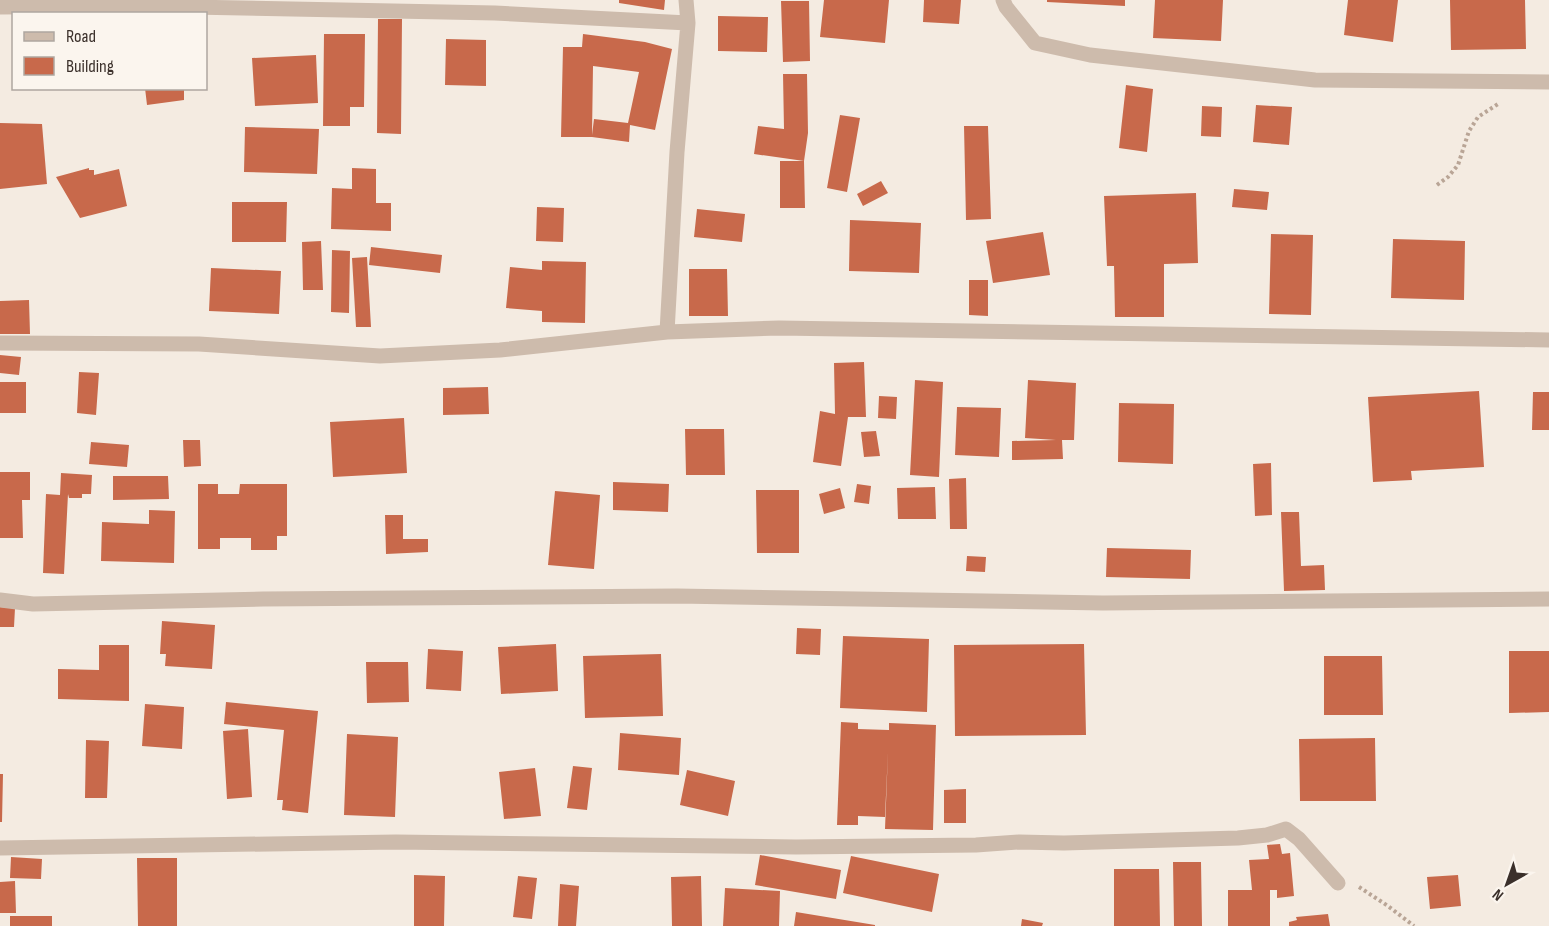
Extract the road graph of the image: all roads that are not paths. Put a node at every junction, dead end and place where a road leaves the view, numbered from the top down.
1 (686, 0) edge
2 (1003, 0) edge
3 (0, 7) edge
4 (688, 23) junction
5 (1549, 82) edge
6 (667, 332) junction
7 (1549, 340) edge
8 (0, 343) edge
9 (1549, 599) edge
10 (0, 600) edge
11 (0, 848) edge
12 (1338, 883) road end

1 - 4 street
2 - 5 street
3 - 4 street
4 - 6 street
6 - 7 street
6 - 8 street
9 - 10 street
11 - 12 street

